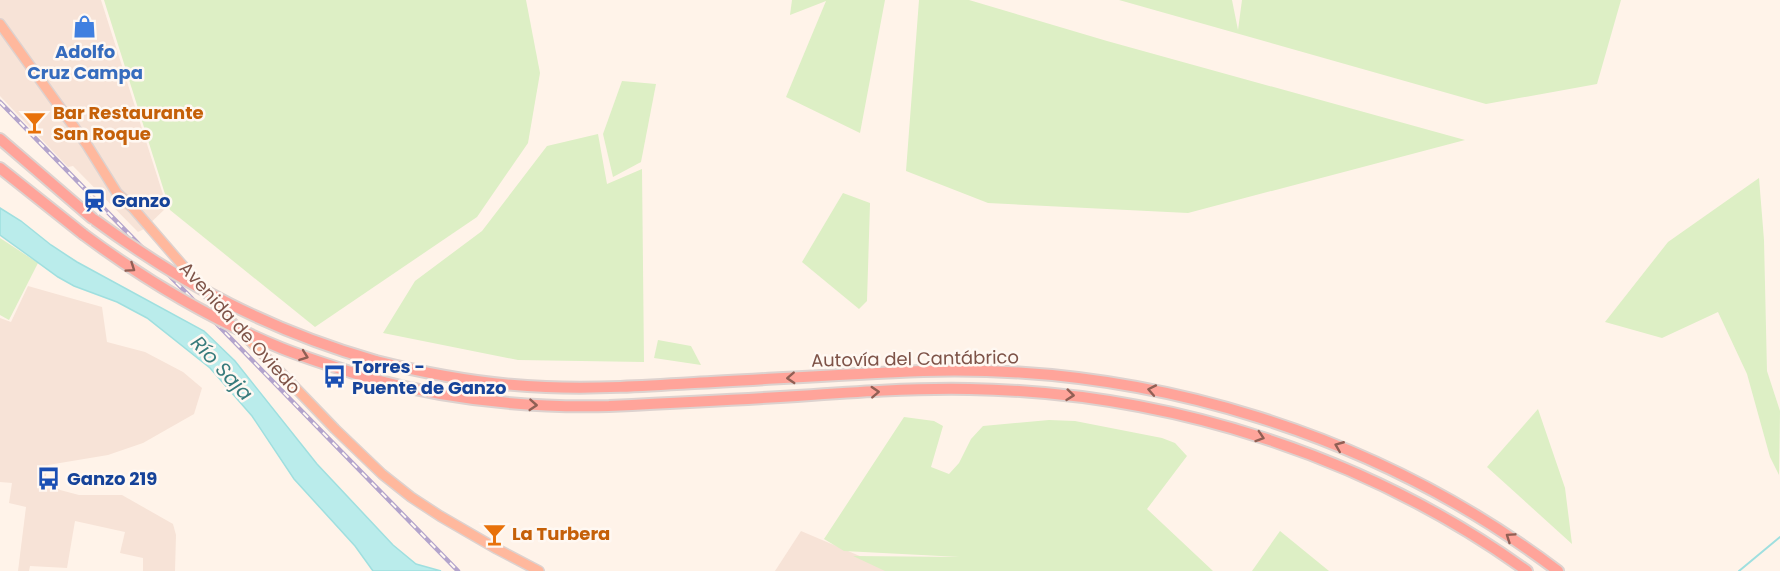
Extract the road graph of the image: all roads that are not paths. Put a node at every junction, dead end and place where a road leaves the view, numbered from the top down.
1 (0, 24) edge
2 (0, 138) edge
3 (0, 146) edge
4 (0, 168) edge
5 (0, 175) edge
6 (93, 219) junction
7 (83, 234) junction
8 (539, 571) edge
9 (1527, 571) edge
10 (1558, 571) edge

1 - 8 highway, Avenida de Oviedo
2 - 6 highway
3 - 6 highway
4 - 7 highway
5 - 7 highway
10 -> 6 highway, Autovía del Cantábrico, bridge
7 -> 9 highway, Autovía del Cantábrico, bridge

